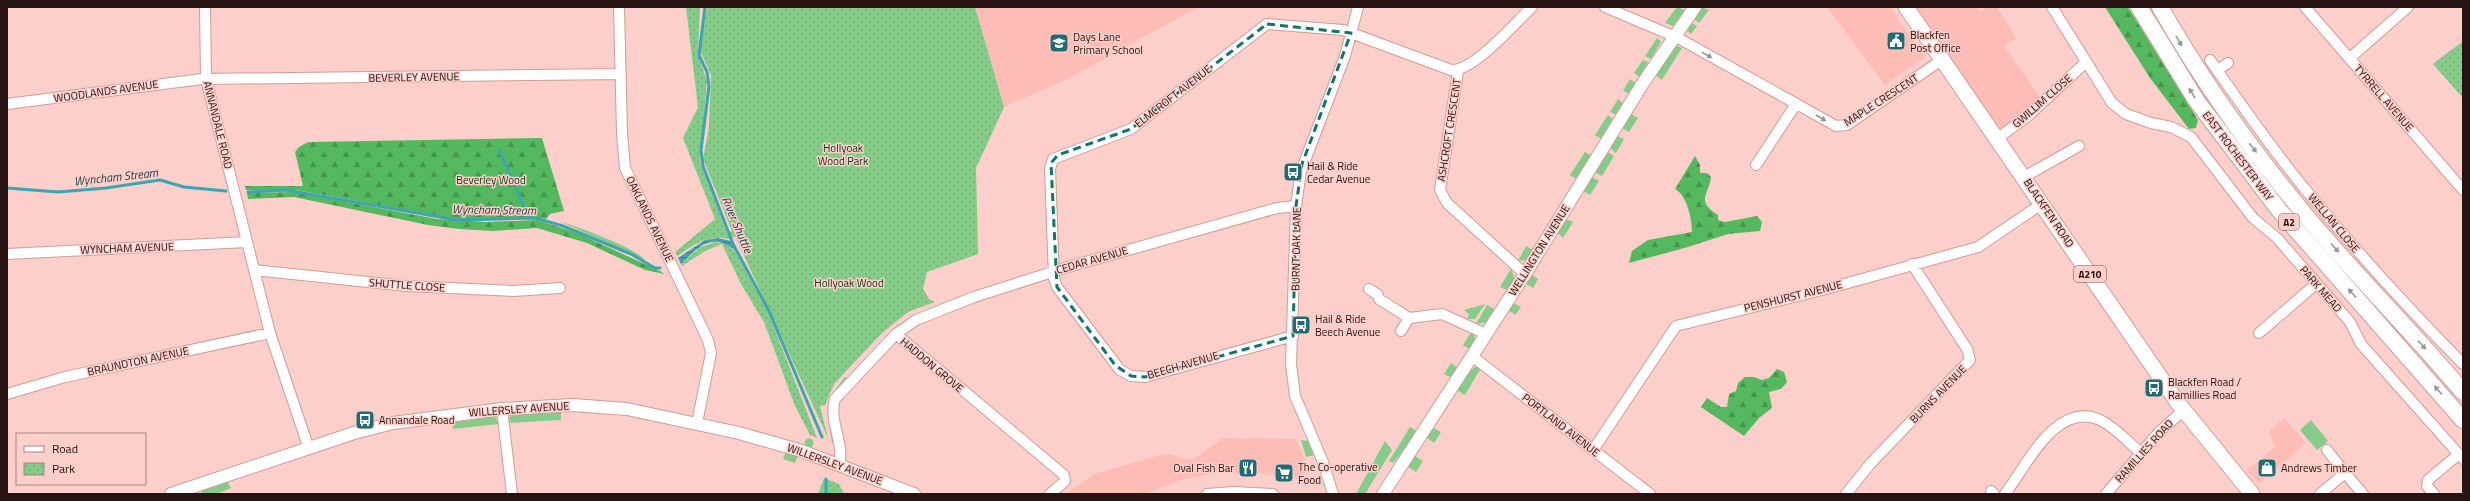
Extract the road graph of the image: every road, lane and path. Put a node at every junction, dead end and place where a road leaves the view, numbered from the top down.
1 (204, 7) edge
2 (619, 7) edge
3 (1358, 7) edge
4 (1532, 7) edge
5 (1605, 7) edge
6 (1695, 7) edge
7 (1906, 7) edge
8 (2052, 7) edge
9 (2139, 7) edge
10 (2160, 7) edge
11 (2305, 7) edge
12 (2408, 7) edge
13 (1351, 33) junction
14 (1673, 36) junction
15 (2350, 58) junction
16 (1943, 59) junction
17 (2210, 60) dead end
18 (2085, 62) junction
19 (2228, 63) dead end
20 (2218, 70) junction
21 (1458, 71) junction
22 (621, 74) junction
23 (206, 79) junction
24 (7, 104) edge
25 (1796, 104) junction
26 (1998, 138) junction
27 (2079, 146) dead end
28 (1756, 165) dead end
29 (2024, 177) junction
30 (2463, 190) edge
31 (2042, 204) junction
32 (1296, 206) junction
33 (247, 242) junction
34 (7, 254) edge
35 (1912, 264) junction
36 (254, 270) junction
37 (1054, 271) junction
38 (1525, 274) junction
39 (2316, 284) junction
40 (560, 288) dead end
41 (1369, 289) dead end
42 (1409, 318) junction
43 (1401, 331) dead end
44 (270, 332) junction
45 (2259, 333) dead end
46 (896, 334) junction
47 (1486, 334) junction
48 (1293, 336) junction
49 (1472, 356) junction
50 (2463, 364) edge
51 (2463, 392) edge
52 (7, 394) edge
53 (502, 409) junction
54 (2184, 410) junction
55 (2463, 420) edge
56 (697, 423) junction
57 (309, 448) junction
58 (1593, 450) junction
59 (2327, 450) dead end
60 (2141, 453) junction
61 (2461, 456) edge
62 (839, 465) junction
63 (2345, 472) junction
64 (193, 490) edge
65 (1330, 493) edge
66 (171, 494) edge
67 (512, 494) edge
68 (914, 494) edge
69 (1050, 494) edge
70 (1207, 494) edge
71 (1273, 494) edge
72 (1383, 494) edge
73 (1650, 494) edge
74 (1846, 494) edge
75 (2005, 494) edge
76 (2106, 494) edge
77 (2252, 494) edge
78 (2320, 494) edge
79 (2362, 494) edge
80 (2434, 494) edge

1 - 23 street, ANNANDALE ROAD
2 - 22 street, OAKLANDS AVENUE
3 - 13 street, BURNT OAK LANE
4 - 21 street
5 - 14 street, MAPLE CRESCENT
6 - 14 street, WELLINGTON AVENUE
7 - 16 main road, BLACKFEN ROAD / A210
8 - 18 street
55 -> 9 highway, EAST ROCHESTER WAY / A2
10 -> 51 highway, EAST ROCHESTER WAY / A2
11 - 15 street, TYRRELL AVENUE
12 - 15 street
13 - 21 street, ELMCROFT AVENUE
13 - 32 street, BURNT OAK LANE
13 - 37 street, ELMCROFT AVENUE
14 -> 25 street, MAPLE CRESCENT
14 - 38 street, WELLINGTON AVENUE
15 - 30 street, TYRRELL AVENUE
25 -> 16 street, MAPLE CRESCENT
16 - 26 main road, BLACKFEN ROAD / A210
17 - 20 street, WELLAN CLOSE
18 - 26 street, GWILLIM CLOSE
18 - 39 street, PARK MEAD
19 - 20 street
20 - 50 street, WELLAN CLOSE
21 - 38 street, ASHCROFT CRESCENT
22 - 23 street, BEVERLEY AVENUE
22 - 56 street, OAKLANDS AVENUE
23 - 24 street, WOODLANDS AVENUE
23 - 33 street, ANNANDALE ROAD
25 - 28 street
26 - 29 main road, BLACKFEN ROAD / A210
27 - 29 street
29 - 31 main road, BLACKFEN ROAD / A210
31 - 35 street, PENSHURST AVENUE
31 - 54 main road, BLACKFEN ROAD / A210
32 - 37 street, CEDAR AVENUE
32 - 48 street, BURNT OAK LANE
33 - 34 street, WYNCHAM AVENUE
33 - 36 street, ANNANDALE ROAD
35 - 58 street, PENSHURST AVENUE
35 - 74 street, BURNS AVENUE
36 - 40 street, SHUTTLE CLOSE
36 - 44 street, ANNANDALE ROAD
37 - 46 street, CEDAR AVENUE
37 - 48 street, BEECH AVENUE
38 - 47 street, WELLINGTON AVENUE
39 - 45 street
39 - 61 street, PARK MEAD
41 - 42 street
42 - 43 street
42 - 47 street
44 - 52 street, BRAUNDTON AVENUE
44 - 57 street, ANNANDALE ROAD
46 - 62 street, HADDON GROVE
46 - 69 street, HADDON GROVE
47 - 49 street, WELLINGTON AVENUE
48 - 65 street, BURNT OAK LANE
49 - 58 street, PORTLAND AVENUE
49 - 72 street, WELLINGTON AVENUE
53 - 56 street, WILLERSLEY AVENUE
53 - 57 street, WILLERSLEY AVENUE
53 - 67 street
54 - 60 street, RAMILLIES ROAD
54 - 77 main road, BLACKFEN ROAD / A210
56 - 62 street, WILLERSLEY AVENUE
57 - 64 street, WILLERSLEY AVENUE
58 - 73 street, PORTLAND AVENUE
59 - 63 street
60 - 75 street
60 - 76 street, RAMILLIES ROAD
61 - 80 street
62 - 68 street, WILLERSLEY AVENUE
63 - 78 street
63 - 79 street
64 - 66 street, WILLERSLEY AVENUE
70 - 71 street

